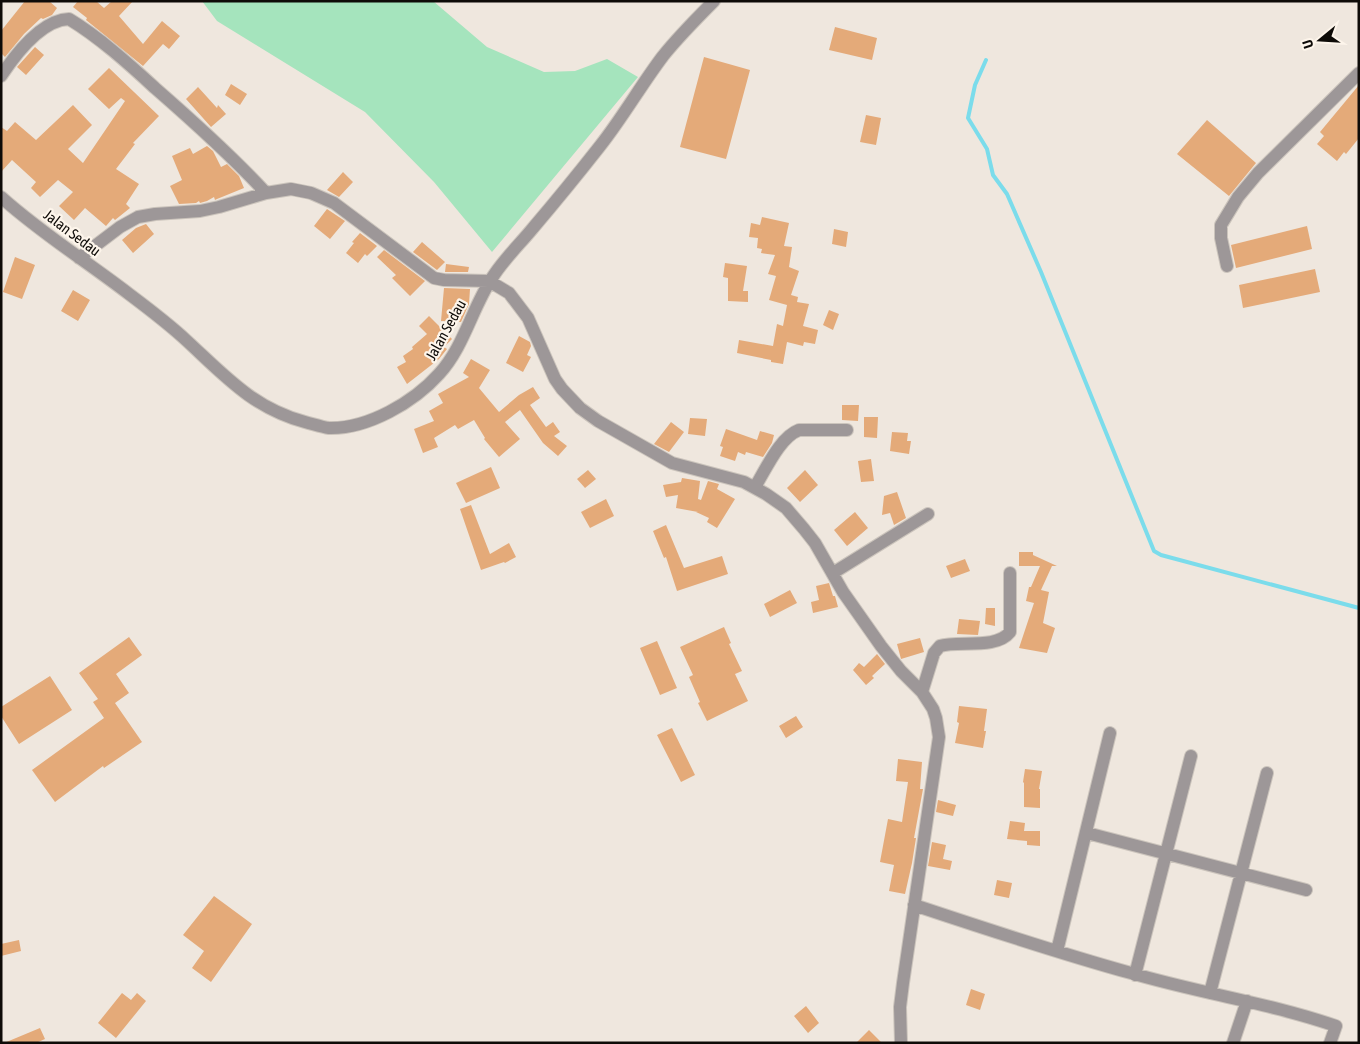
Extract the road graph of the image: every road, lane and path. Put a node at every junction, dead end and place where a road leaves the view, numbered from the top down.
1 (714, 1) edge
2 (1359, 73) edge
3 (1, 76) edge
4 (266, 193) junction
5 (1, 197) edge
6 (79, 258) junction
7 (1227, 266) dead end
8 (489, 281) junction
9 (847, 430) dead end
10 (755, 487) junction
11 (928, 514) dead end
12 (1010, 573) dead end
13 (833, 574) junction
14 (922, 692) junction
15 (1110, 734) dead end
16 (1191, 756) dead end
17 (1267, 773) dead end
18 (1087, 834) junction
19 (1166, 854) junction
20 (1241, 873) junction
21 (1306, 890) dead end
22 (914, 905) junction
23 (1058, 951) junction
24 (1135, 974) junction
25 (1210, 993) junction
26 (1247, 1001) junction
27 (901, 1043) edge
28 (1233, 1043) edge
29 (1330, 1043) edge

1 - 8 street, Jalan Sedau
2 - 7 street
3 - 4 street
4 - 6 street
4 - 8 street
5 - 6 street, Jalan Sedau
6 - 8 street, Jalan Sedau
8 - 10 street
9 - 10 street
10 - 13 street
11 - 13 street
12 - 14 street
13 - 14 street
14 - 22 street
15 - 18 street
16 - 19 street
17 - 20 street
18 - 19 street
18 - 23 street
19 - 20 street
19 - 24 street
20 - 21 street
20 - 25 street
22 - 23 street
22 - 27 street
23 - 24 street
24 - 25 street
25 - 26 street
26 - 28 street
26 - 29 street

